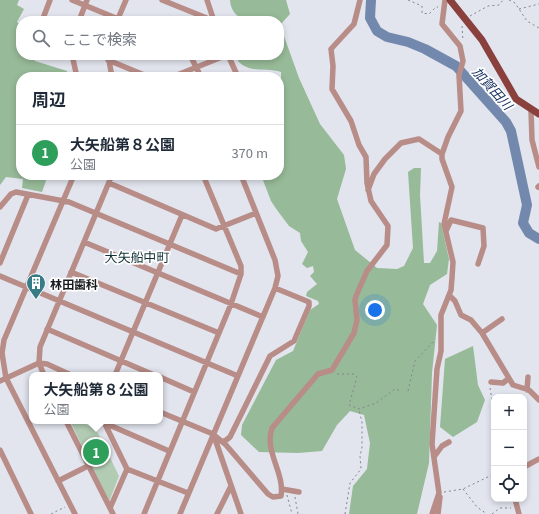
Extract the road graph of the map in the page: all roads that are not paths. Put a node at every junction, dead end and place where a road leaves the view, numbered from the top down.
1 (50, 0) edge
2 (72, 0) edge
3 (126, 0) edge
4 (162, 0) edge
5 (207, 0) edge
6 (360, 0) edge
7 (445, 0) edge
8 (450, 0) edge
9 (86, 3) edge
10 (44, 16) edge
11 (81, 16) edge
12 (111, 16) edge
13 (120, 16) edge
14 (202, 16) edge
15 (212, 16) edge
16 (73, 60) edge
17 (109, 60) edge
18 (114, 60) edge
19 (193, 60) edge
20 (214, 60) edge
21 (230, 60) edge
22 (197, 67) junction
23 (76, 72) edge
24 (111, 72) edge
25 (139, 72) edge
26 (184, 72) edge
27 (199, 72) edge
28 (236, 72) edge
29 (531, 110) junction
30 (539, 114) edge
31 (442, 154) junction
32 (539, 167) edge
33 (72, 180) edge
34 (110, 180) edge
35 (205, 180) edge
36 (243, 180) edge
37 (109, 183) junction
38 (368, 190) junction
39 (28, 195) junction
40 (63, 200) junction
41 (0, 207) edge
42 (96, 213) junction
43 (256, 213) junction
44 (182, 215) junction
45 (224, 226) junction
46 (446, 231) junction
47 (84, 242) junction
48 (170, 244) junction
49 (0, 263) edge
50 (478, 264) dead end
51 (72, 272) junction
52 (158, 273) junction
53 (241, 274) junction
54 (0, 276) edge
55 (27, 288) junction
56 (275, 288) junction
57 (450, 296) junction
58 (59, 301) junction
59 (145, 302) junction
60 (231, 304) junction
61 (263, 317) junction
62 (502, 319) dead end
63 (47, 329) junction
64 (133, 331) junction
65 (219, 333) junction
66 (482, 333) junction
67 (120, 361) junction
68 (39, 363) junction
69 (207, 363) junction
70 (43, 372) edge
71 (64, 372) edge
72 (116, 372) edge
73 (147, 372) edge
74 (238, 376) junction
75 (528, 377) dead end
76 (6, 378) junction
77 (163, 378) edge
78 (508, 380) junction
79 (0, 381) edge
80 (491, 382) road end
81 (527, 390) junction
82 (194, 392) junction
83 (539, 400) edge
84 (163, 413) edge
85 (182, 421) junction
86 (29, 424) edge
87 (29, 424) edge
88 (67, 424) edge
89 (103, 424) edge
90 (107, 424) edge
91 (213, 434) junction
92 (220, 442) junction
93 (449, 442) dead end
94 (0, 450) edge
95 (169, 451) junction
96 (434, 457) junction
97 (539, 459) edge
98 (88, 466) junction
99 (526, 466) edge
100 (127, 469) junction
101 (157, 480) junction
102 (58, 481) junction
103 (231, 486) junction
104 (283, 489) junction
105 (296, 491) road end
106 (188, 493) junction
107 (438, 493) junction
108 (110, 508) junction
109 (31, 514) edge
110 (75, 514) edge
111 (113, 514) edge
112 (144, 514) edge
113 (180, 514) edge
114 (217, 514) edge
115 (241, 514) edge
116 (432, 514) edge
117 (438, 514) edge

1 - 10 street
2 - 9 street
3 - 13 street
4 - 14 street
5 - 15 street
6 - 38 street
7 - 31 street
8 - 29 main road
9 - 11 street
9 - 12 street
16 - 23 street
17 - 24 street
18 - 25 street
19 - 22 street
20 - 22 street
21 - 28 street
22 - 26 street
22 - 27 street
29 - 30 main road
29 - 32 street
31 - 38 street
31 - 46 street
33 - 40 street
34 - 37 street
35 - 45 street
36 - 43 street
37 - 42 street
37 - 44 street
38 - 104 street
39 - 40 street
39 - 41 street
39 - 49 street
40 - 42 street
40 - 55 street
42 - 47 street
42 - 48 street
43 - 45 street
43 - 56 street
44 - 45 street
44 - 48 street
45 - 53 street
46 - 50 street
46 - 57 street
47 - 51 street
47 - 52 street
48 - 52 street
48 - 53 street
51 - 58 street
51 - 59 street
52 - 59 street
52 - 60 street
53 - 60 street
54 - 55 street
55 - 58 street
55 - 76 street
56 - 61 street
56 - 92 street
57 - 66 street
57 - 96 street
58 - 63 street
58 - 64 street
59 - 64 street
59 - 65 street
60 - 61 street
60 - 65 street
61 - 74 street
62 - 66 street
63 - 67 street
63 - 68 street
64 - 67 street
64 - 69 street
65 - 69 street
66 - 78 street
67 - 72 street
67 - 73 street
68 - 70 street
68 - 71 street
68 - 76 street
69 - 74 street
69 - 82 street
74 - 91 street
75 - 81 street
76 - 79 street
76 - 87 street
77 - 82 street
78 - 80 street
78 - 81 street
81 - 83 street
82 - 85 street
84 - 85 street
85 - 91 street
85 - 95 street
86 - 102 street
88 - 98 street
89 - 100 street
90 - 95 street
91 - 92 street
91 - 103 street
91 - 106 street
92 - 104 street
93 - 96 street
94 - 109 street
95 - 101 street
96 - 107 street
97 - 99 street
98 - 102 street
98 - 108 street
100 - 101 street
100 - 108 street
101 - 106 street
101 - 112 street
102 - 110 street
103 - 114 street
103 - 115 street
104 - 105 street
106 - 113 street
107 - 116 street
107 - 117 street
108 - 111 street

